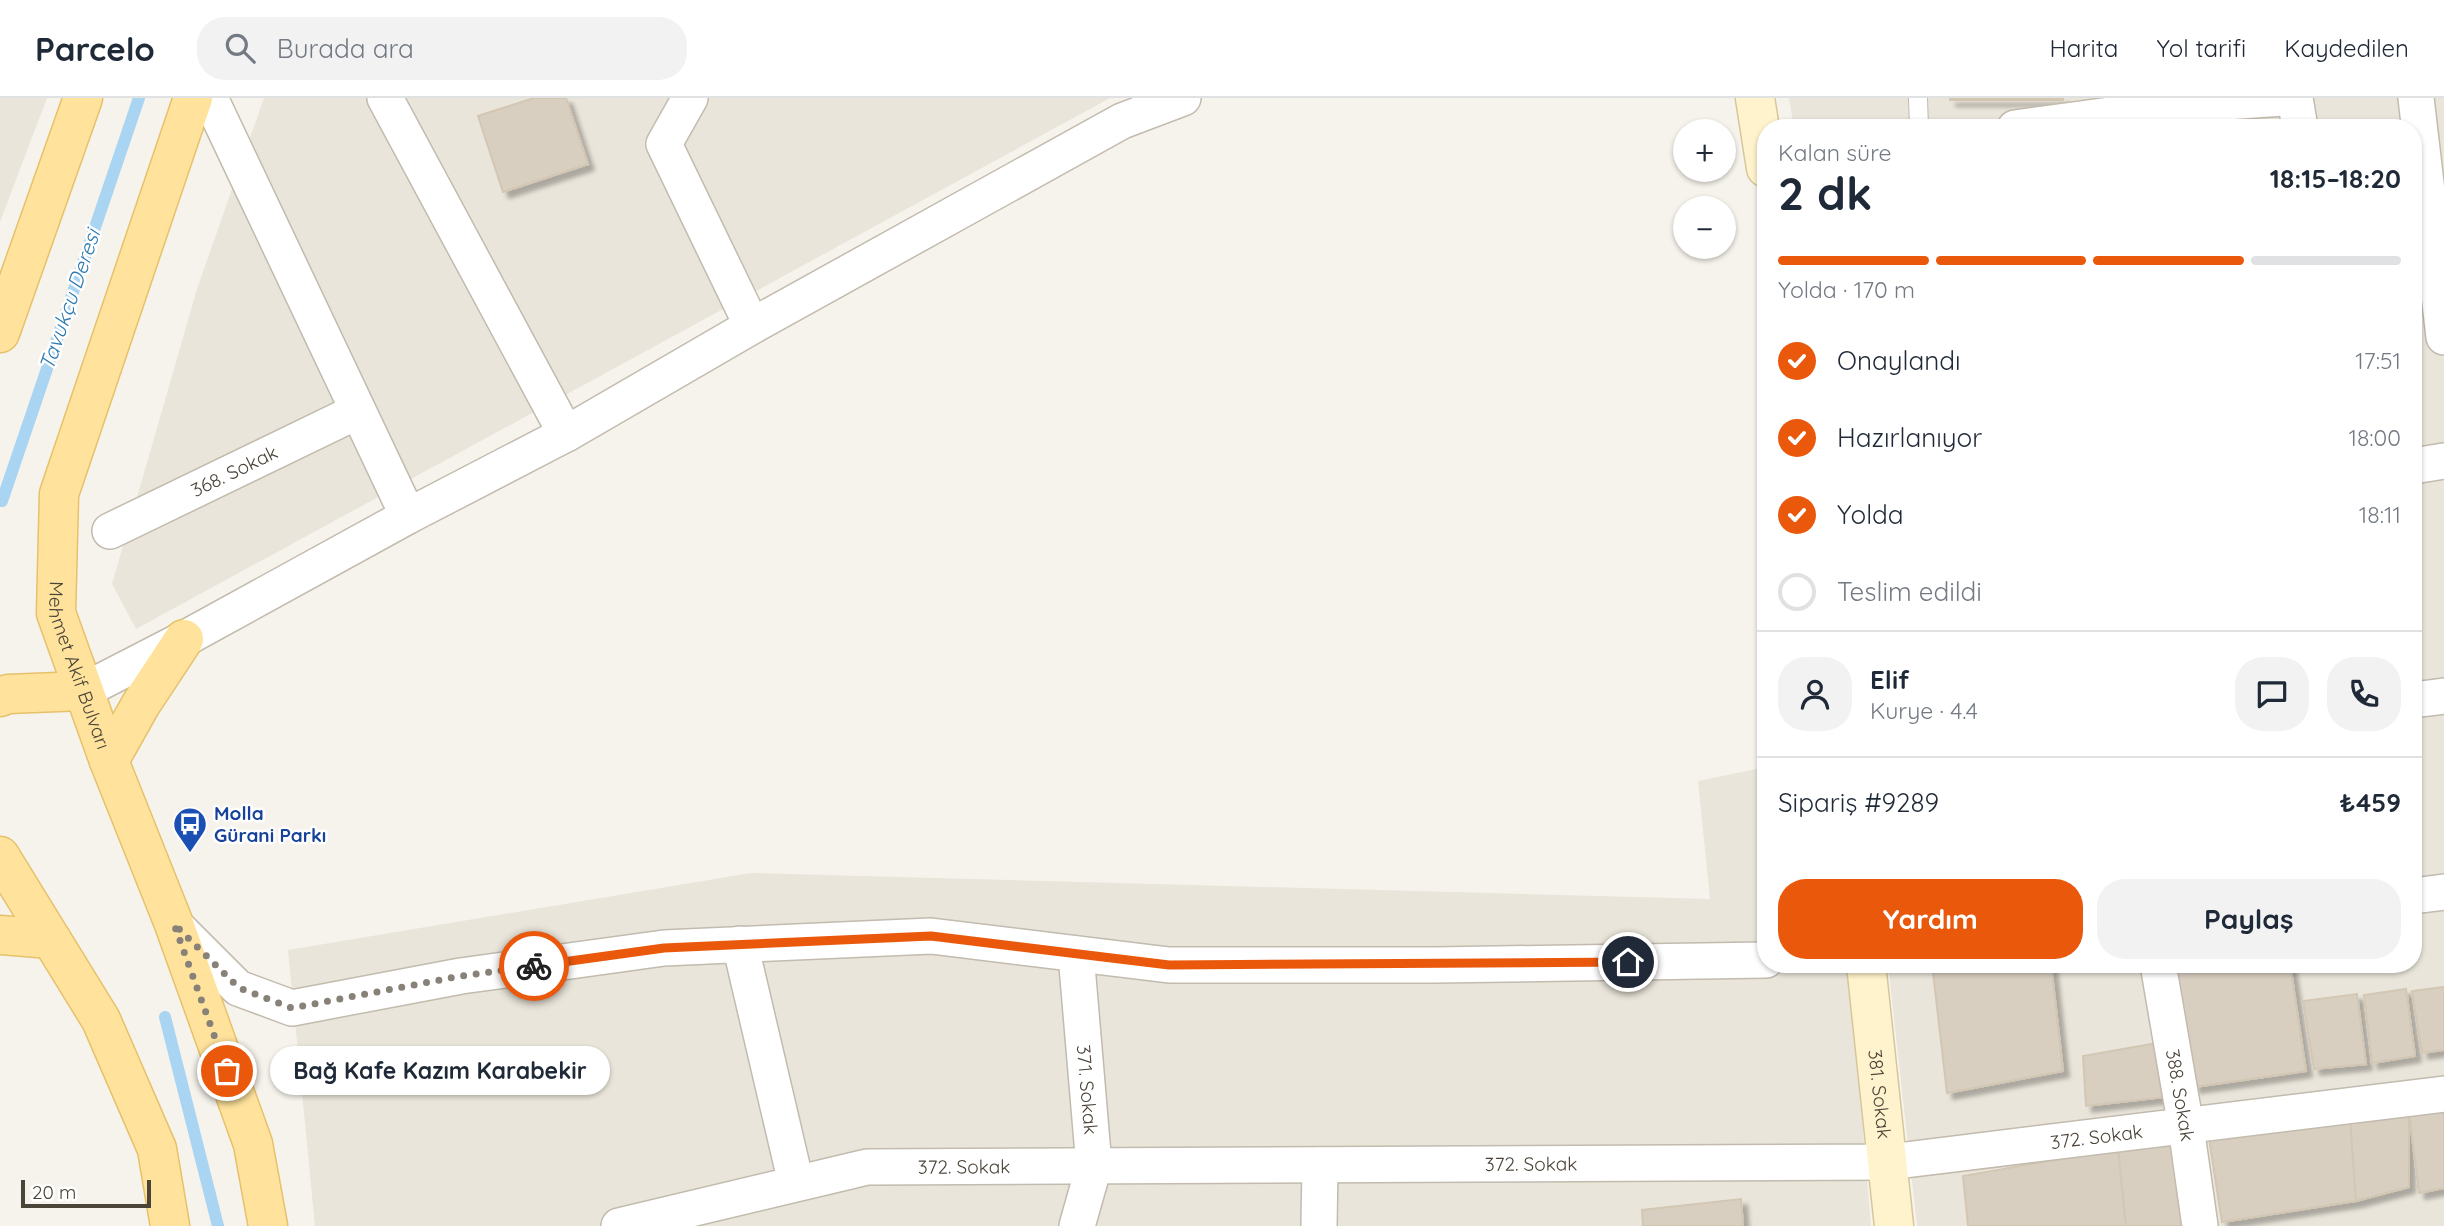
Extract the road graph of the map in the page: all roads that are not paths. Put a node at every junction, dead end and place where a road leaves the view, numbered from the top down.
1 (83, 98) edge
2 (193, 98) edge
3 (210, 98) edge
4 (385, 98) edge
5 (690, 98) edge
6 (1183, 98) edge
7 (1755, 98) edge
8 (1918, 98) edge
9 (2283, 98) edge
10 (2295, 98) edge
11 (2416, 98) edge
12 (2184, 102) edge
13 (1759, 119) edge
14 (1919, 119) edge
15 (2074, 119) edge
16 (2298, 119) edge
17 (2418, 119) edge
18 (2422, 149) edge
19 (752, 326) junction
20 (0, 333) edge
21 (2444, 337) edge
22 (358, 411) junction
23 (566, 434) junction
24 (2444, 461) edge
25 (2422, 465) edge
26 (408, 516) junction
27 (110, 531) dead end
28 (184, 639) junction
29 (83, 691) junction
30 (2444, 696) edge
31 (0, 697) edge
32 (2422, 699) edge
33 (109, 761) junction
34 (0, 856) edge
35 (2444, 892) edge
36 (2422, 895) edge
37 (174, 924) junction
38 (0, 935) edge
39 (51, 939) junction
40 (740, 944) junction
41 (1076, 954) junction
42 (1757, 960) edge
43 (1867, 973) edge
44 (2160, 973) edge
45 (2444, 1094) edge
46 (2186, 1127) junction
47 (1889, 1162) junction
48 (1320, 1165) junction
49 (1094, 1166) junction
50 (796, 1183) junction
51 (170, 1226) edge
52 (268, 1226) edge
53 (619, 1226) edge
54 (1077, 1226) edge
55 (1319, 1226) edge
56 (1894, 1226) edge
57 (2200, 1226) edge

1 - 20 main road
2 - 29 main road, Mehmet Akif Bulvarı
3 - 22 street
4 - 23 street
5 - 19 street
6 - 19 street
7 - 13 street
8 - 14 lane
9 - 12 street
10 - 16 street
11 - 17 street
12 - 15 street
18 - 21 street
19 - 23 street
22 - 26 street
22 - 27 street, 368. Sokak
23 - 26 street
24 - 25 street
26 - 28 street
28 - 29 street
28 - 33 main road
29 - 31 main road
29 - 33 main road, Mehmet Akif Bulvarı
30 - 32 street
33 - 37 main road, Mehmet Akif Bulvarı
34 - 39 main road
35 - 36 street
37 - 40 street
37 - 52 main road, Mehmet Akif Bulvarı
38 - 39 main road
39 - 51 main road
40 - 41 street
40 - 50 street
41 - 42 street
41 - 49 street, 371. Sokak
43 - 47 street, 381. Sokak
44 - 46 street, 388. Sokak
45 - 46 street, 372. Sokak
46 - 47 street, 372. Sokak
46 - 57 street, 388. Sokak
47 - 48 street, 372. Sokak
47 - 56 street, 381. Sokak
48 - 49 street, 372. Sokak
48 - 55 street
49 - 50 street, 372. Sokak
49 - 54 street, 371. Sokak
50 - 53 street, 372. Sokak

